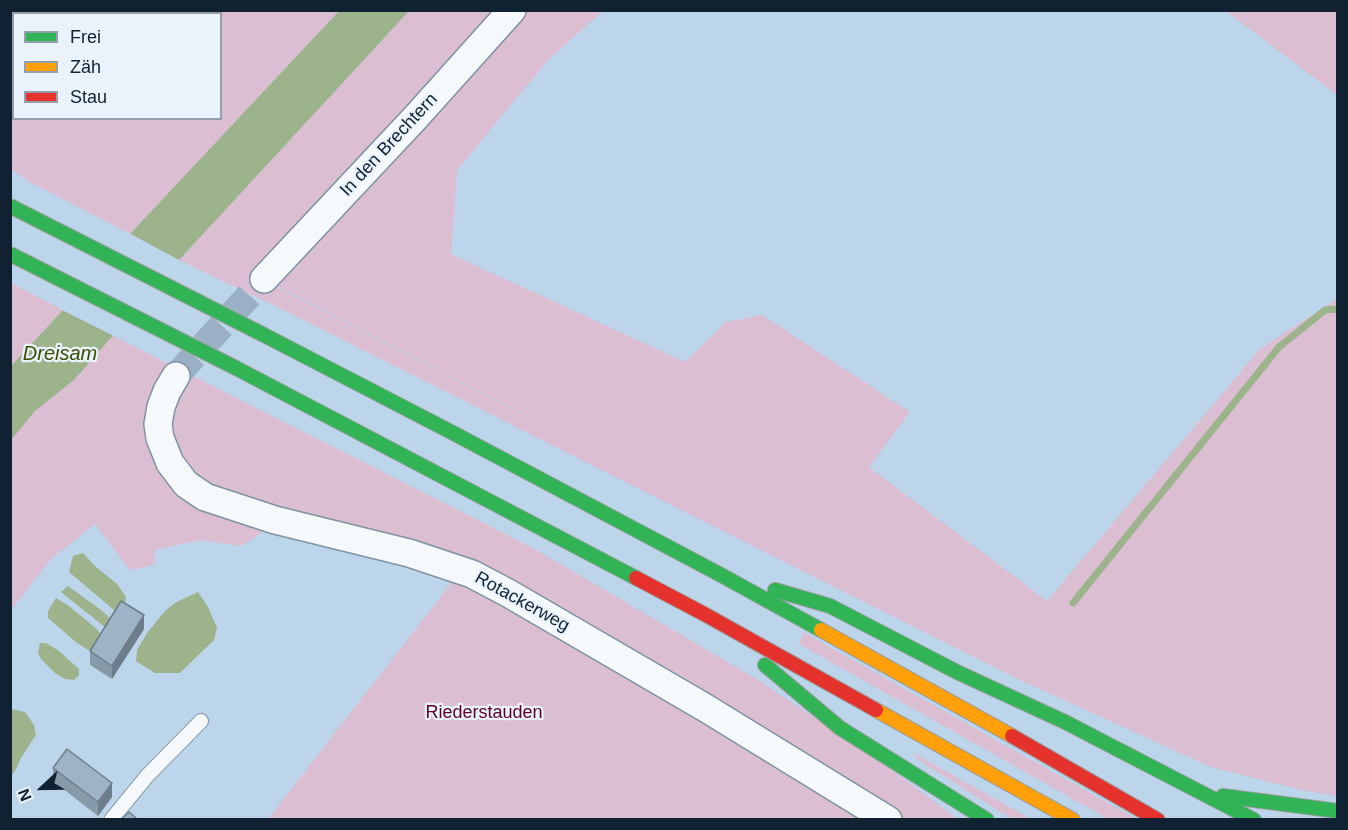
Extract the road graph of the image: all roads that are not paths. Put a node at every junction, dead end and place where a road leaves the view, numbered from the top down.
1 (512, 10) edge
2 (10, 206) edge
3 (10, 254) edge
4 (264, 279) tunnel mouth
5 (176, 376) tunnel mouth
6 (721, 575) junction
7 (706, 615) junction
8 (201, 721) dead end
9 (1204, 794) junction
10 (1338, 811) edge
11 (111, 819) edge
12 (888, 819) edge
13 (987, 819) edge
14 (1073, 819) edge
15 (1158, 819) edge
16 (1254, 819) edge

1 - 4 street, In den Brechtern
2 - 6 highway, bridge
3 - 7 highway, bridge
5 - 12 street, Rotackerweg
6 - 9 highway
6 - 15 highway
7 - 13 highway
7 - 14 highway
8 - 11 lane
9 - 10 highway
9 - 16 highway

